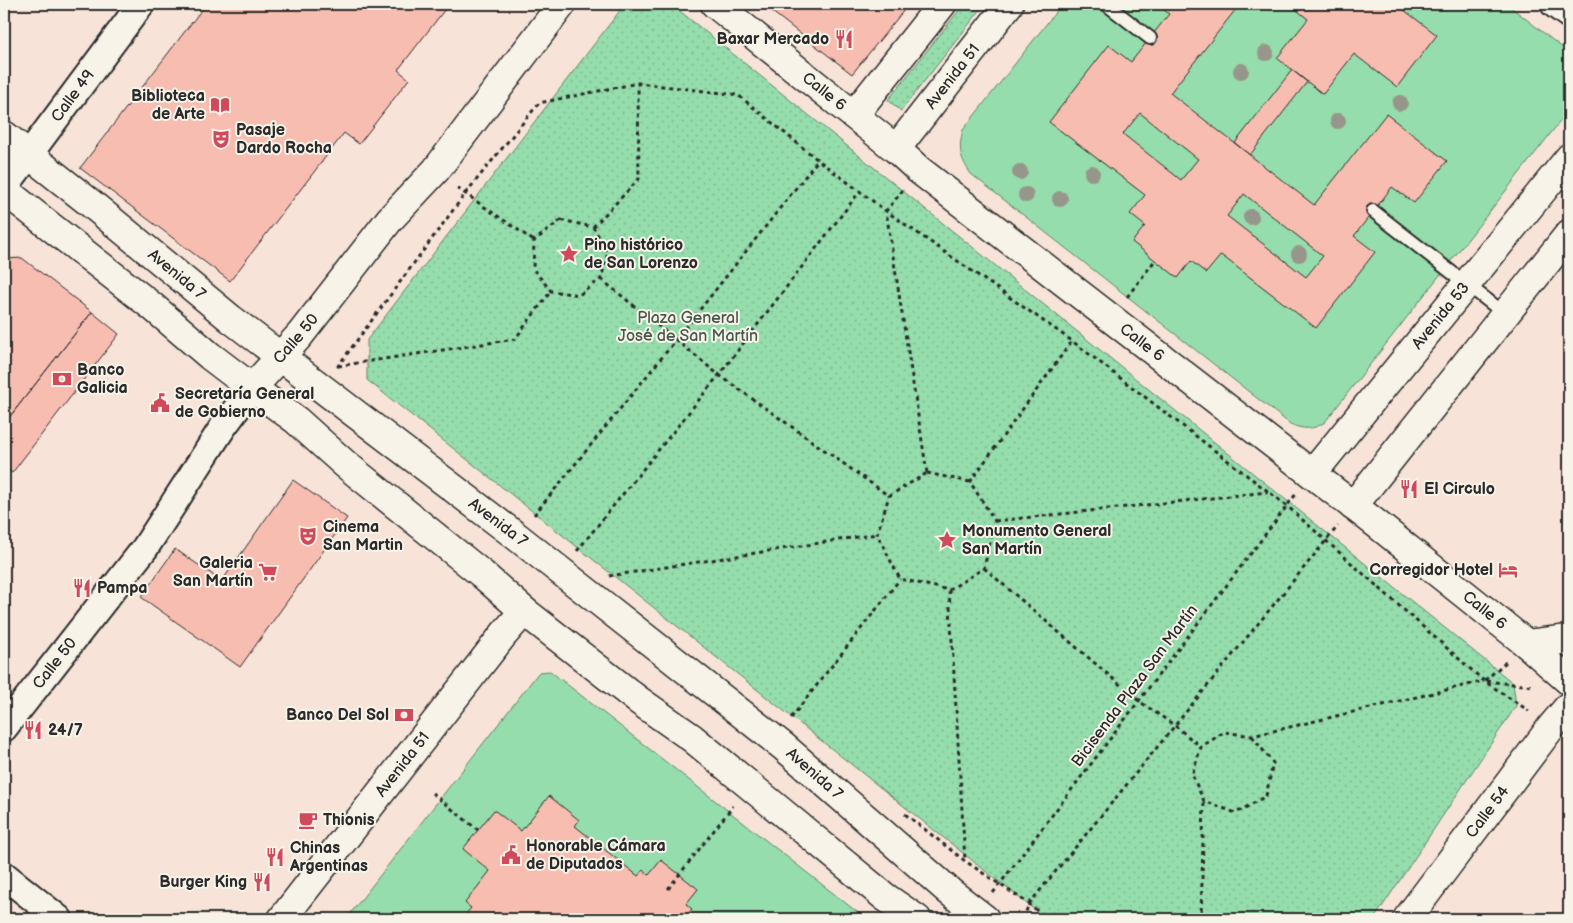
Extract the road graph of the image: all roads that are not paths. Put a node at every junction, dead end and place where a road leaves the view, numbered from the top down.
1 (141, 4) edge
2 (562, 4) edge
3 (715, 4) edge
4 (942, 4) edge
5 (1009, 4) edge
6 (1106, 4) edge
7 (1554, 4) edge
8 (1569, 15) edge
9 (1150, 38) dead end
10 (854, 115) junction
11 (4, 135) edge
12 (896, 149) junction
13 (29, 155) junction
14 (1569, 158) edge
15 (4, 189) edge
16 (1373, 211) dead end
17 (1569, 234) edge
18 (1467, 284) junction
19 (1506, 314) junction
20 (281, 357) junction
21 (252, 388) junction
22 (1312, 474) junction
23 (1353, 506) junction
24 (524, 611) junction
25 (1569, 639) edge
26 (1528, 644) junction
27 (1569, 681) edge
28 (1561, 716) edge
29 (4, 728) edge
30 (4, 875) edge
31 (979, 918) edge
32 (60, 919) edge
33 (282, 919) edge
34 (917, 919) edge
35 (1407, 919) edge

1 - 13 street, Calle 49
2 - 20 main road, Calle 50
3 - 10 main road, Calle 6
4 - 10 main road
5 - 12 main road, Avenida 51
6 - 9 lane
7 - 8 street
10 - 12 main road, Calle 6
11 - 13 main road, Avenida 7
12 - 22 main road, Calle 6
13 - 15 street, Calle 49
13 - 20 main road, Avenida 7
14 - 18 main road, Avenida 53
15 - 21 main road
16 - 18 lane
17 - 19 main road
18 - 19 lane
18 - 22 main road, Avenida 53
19 - 23 main road
20 - 21 main road, Calle 50
20 - 31 main road, Avenida 7
21 - 24 main road
21 - 29 street, Calle 50
22 - 23 main road, Calle 6
23 - 26 main road, Calle 6
24 - 33 main road, Avenida 51
24 - 34 main road
25 - 26 main road
26 - 27 main road, Calle 6
28 - 35 main road, Calle 54
30 - 32 street

